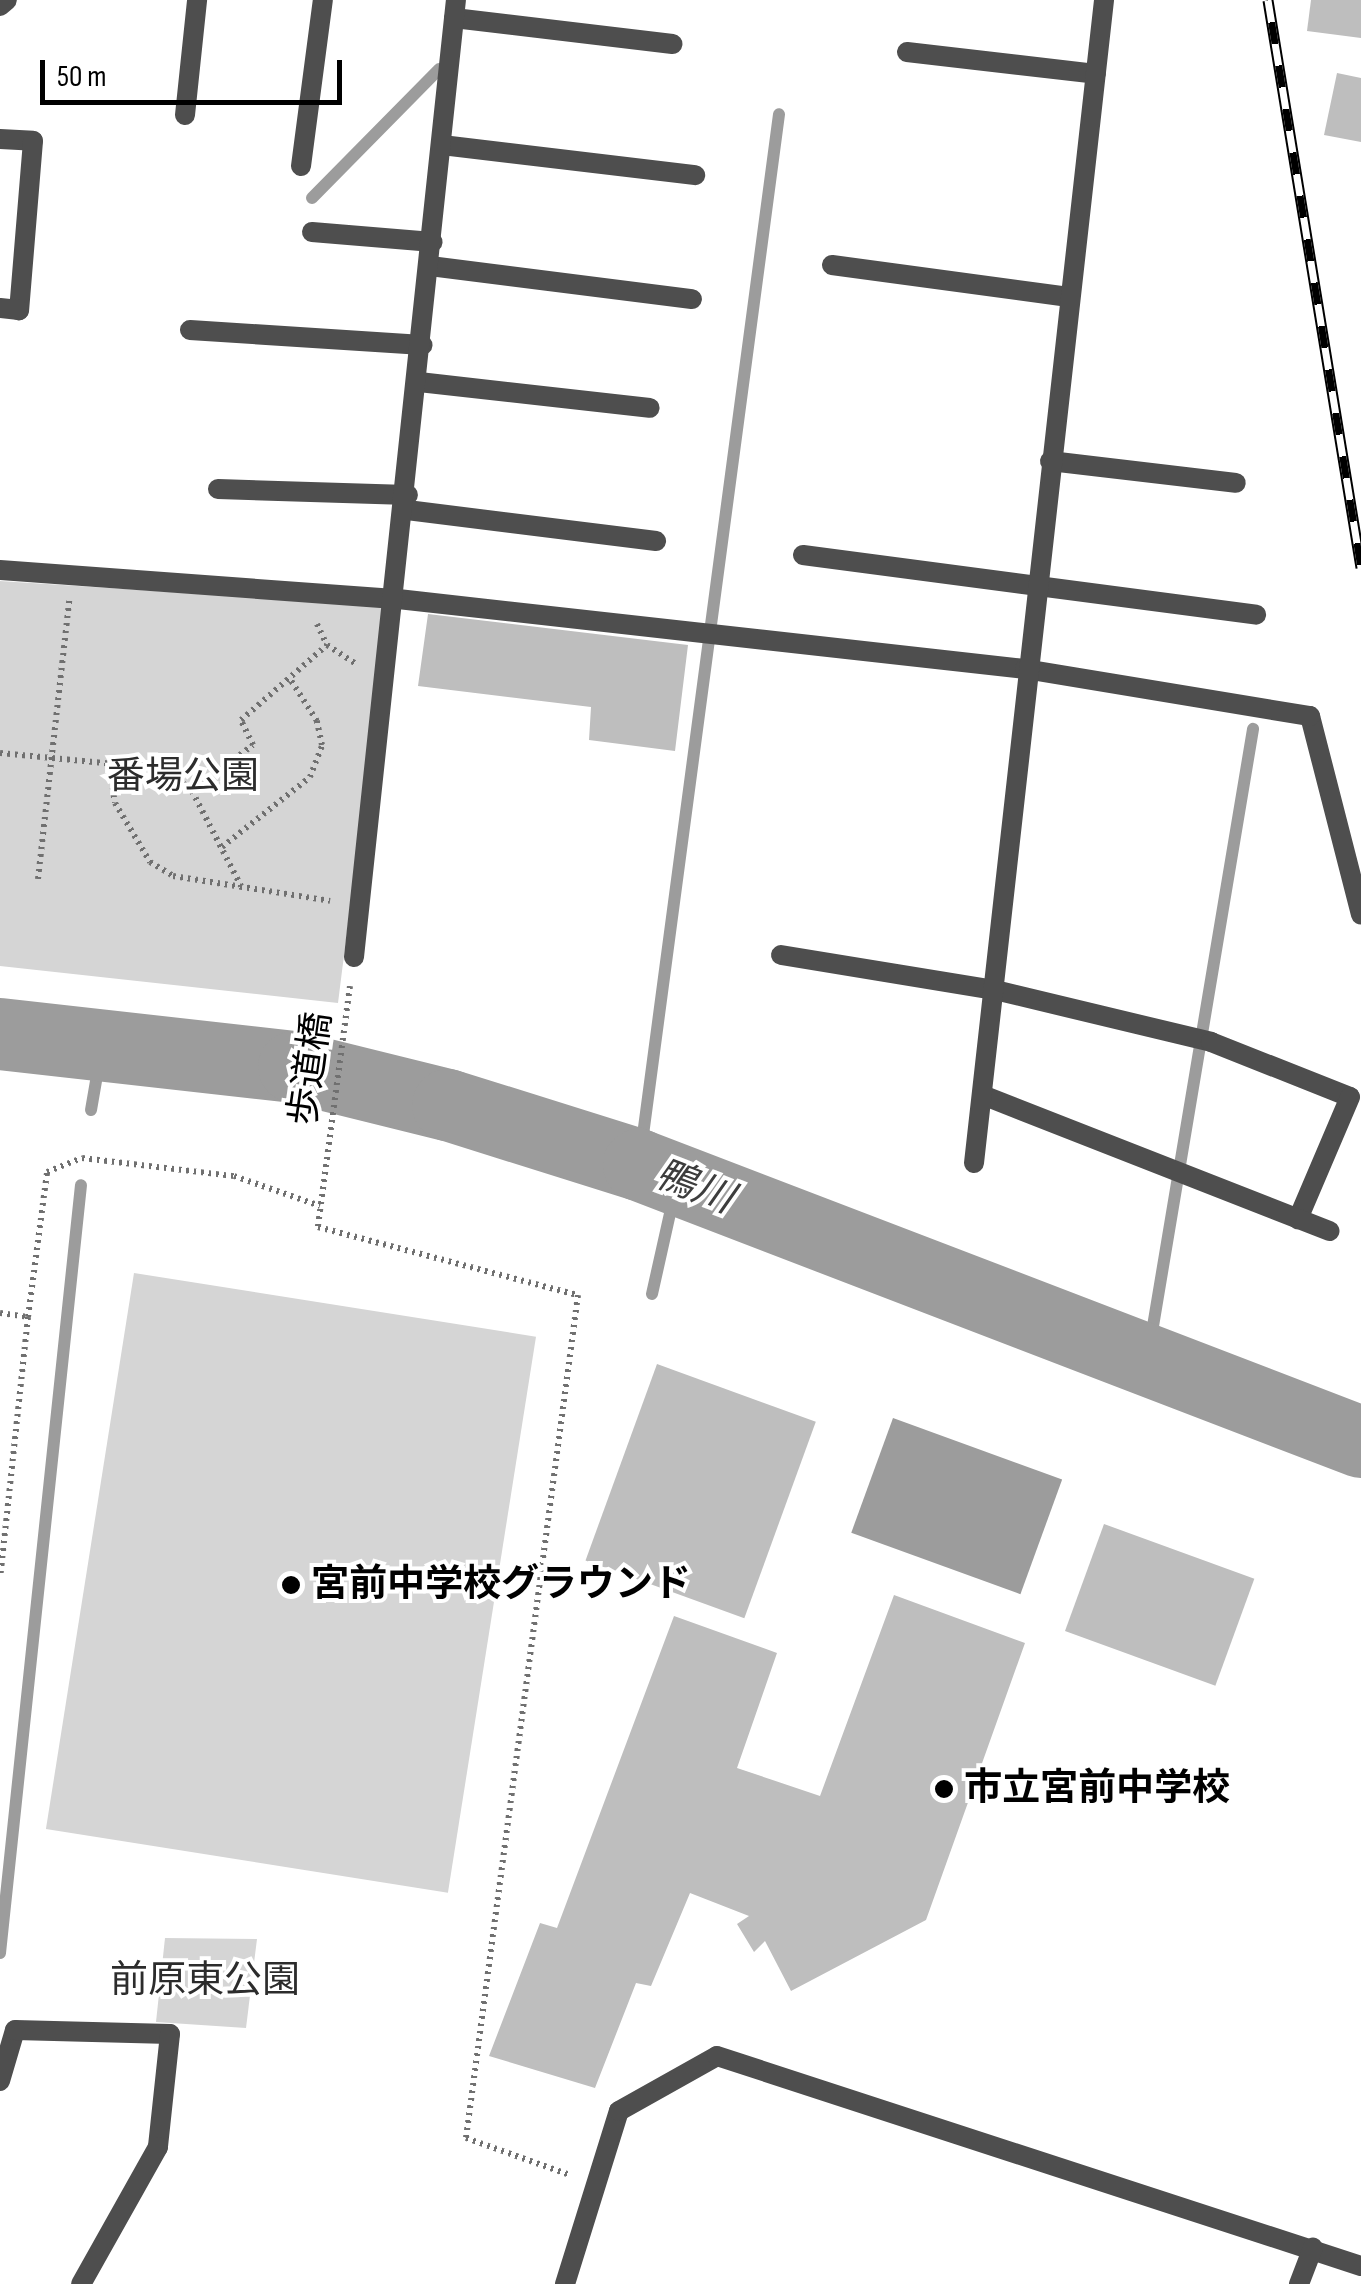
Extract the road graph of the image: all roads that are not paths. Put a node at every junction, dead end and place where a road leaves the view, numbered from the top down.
1 (7, 0) edge
2 (196, 0) edge
3 (323, 0) edge
4 (1104, 0) edge
5 (0, 6) edge
6 (455, 9) edge
7 (672, 44) dead end
8 (907, 52) dead end
9 (1096, 74) junction
10 (185, 114) dead end
11 (0, 139) edge
12 (442, 145) junction
13 (302, 166) dead end
14 (695, 175) dead end
15 (312, 232) dead end
16 (433, 242) junction
17 (832, 265) dead end
18 (430, 266) junction
19 (1069, 297) junction
20 (692, 299) dead end
21 (0, 308) edge
22 (190, 330) dead end
23 (423, 345) junction
24 (419, 382) junction
25 (650, 408) dead end
26 (1050, 461) junction
27 (1236, 483) dead end
28 (218, 489) dead end
29 (408, 502) junction
30 (656, 542) dead end
31 (804, 555) dead end
32 (0, 570) edge
33 (1035, 585) junction
34 (398, 599) junction
35 (1256, 614) dead end
36 (1025, 669) junction
37 (1361, 915) edge
38 (781, 955) dead end
39 (354, 957) road end
40 (995, 990) junction
41 (985, 1096) junction
42 (974, 1163) dead end
43 (1298, 1219) junction
44 (1329, 1231) dead end
45 (0, 2082) edge
46 (1313, 2248) junction
47 (1361, 2266) edge
48 (82, 2284) edge
49 (565, 2284) edge
50 (1299, 2284) edge

1 - 5 street
2 - 10 street
3 - 13 street
4 - 9 street
6 - 7 street
6 - 12 street
8 - 9 street
9 - 19 street
11 - 21 street
12 - 14 street
12 - 16 street
15 - 16 street
16 - 18 street
17 - 19 street
18 - 20 street
18 - 23 street
19 - 26 street
22 - 23 street
23 - 24 street
24 - 25 street
24 - 29 street
26 - 27 street
26 - 33 street
28 - 29 street
29 - 30 street
29 - 34 street
31 - 33 street
32 - 34 street
33 - 35 street
33 - 36 street
34 - 36 street
34 - 39 street
36 - 37 street
36 - 40 street
38 - 40 street
40 - 41 street
40 - 43 street
41 - 42 street
41 - 43 street
43 - 44 street
45 - 48 street
46 - 47 street
46 - 49 street
46 - 50 street

